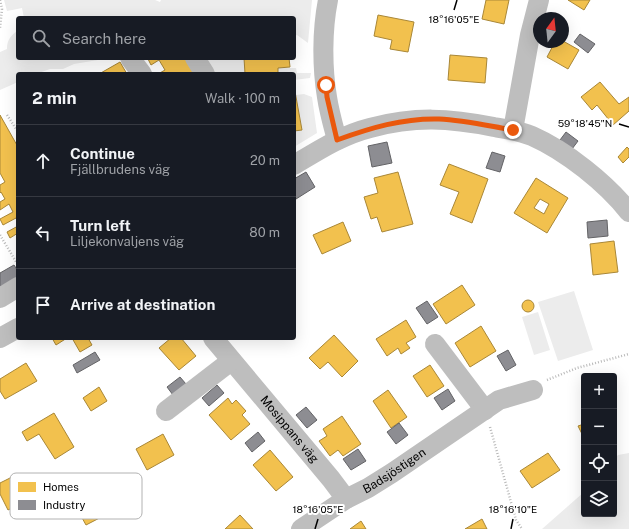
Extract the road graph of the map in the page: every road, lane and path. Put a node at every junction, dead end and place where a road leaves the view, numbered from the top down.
1 (0, 0) edge
2 (328, 0) edge
3 (539, 0) edge
4 (0, 28) edge
5 (132, 60) edge
6 (196, 60) edge
7 (140, 72) edge
8 (204, 72) edge
9 (8, 115) dead end
10 (16, 129) edge
11 (513, 130) junction
12 (337, 140) junction
13 (296, 164) edge
14 (629, 212) edge
15 (0, 235) edge
16 (16, 262) edge
17 (16, 288) edge
18 (0, 298) edge
19 (16, 329) edge
20 (0, 338) edge
21 (215, 340) edge
22 (435, 344) dead end
23 (629, 354) edge
24 (231, 361) junction
25 (534, 390) joint
26 (485, 410) junction
27 (166, 411) dead end
28 (346, 499) junction
29 (301, 529) edge
30 (522, 529) edge

1 - 4 path
2 - 12 street
3 - 11 street
5 - 7 street
6 - 8 street
9 - 10 path
11 - 12 street
11 - 14 street
12 - 13 street
15 - 16 path
17 - 18 street
19 - 20 street
21 - 24 street, Mosippans väg
22 - 26 street
23 - 25 path
24 - 27 street
24 - 28 street, Mosippans väg
25 - 26 street, Badsjöstigen
26 - 28 street, Badsjöstigen
26 - 30 path
28 - 29 street, Badsjöstigen

